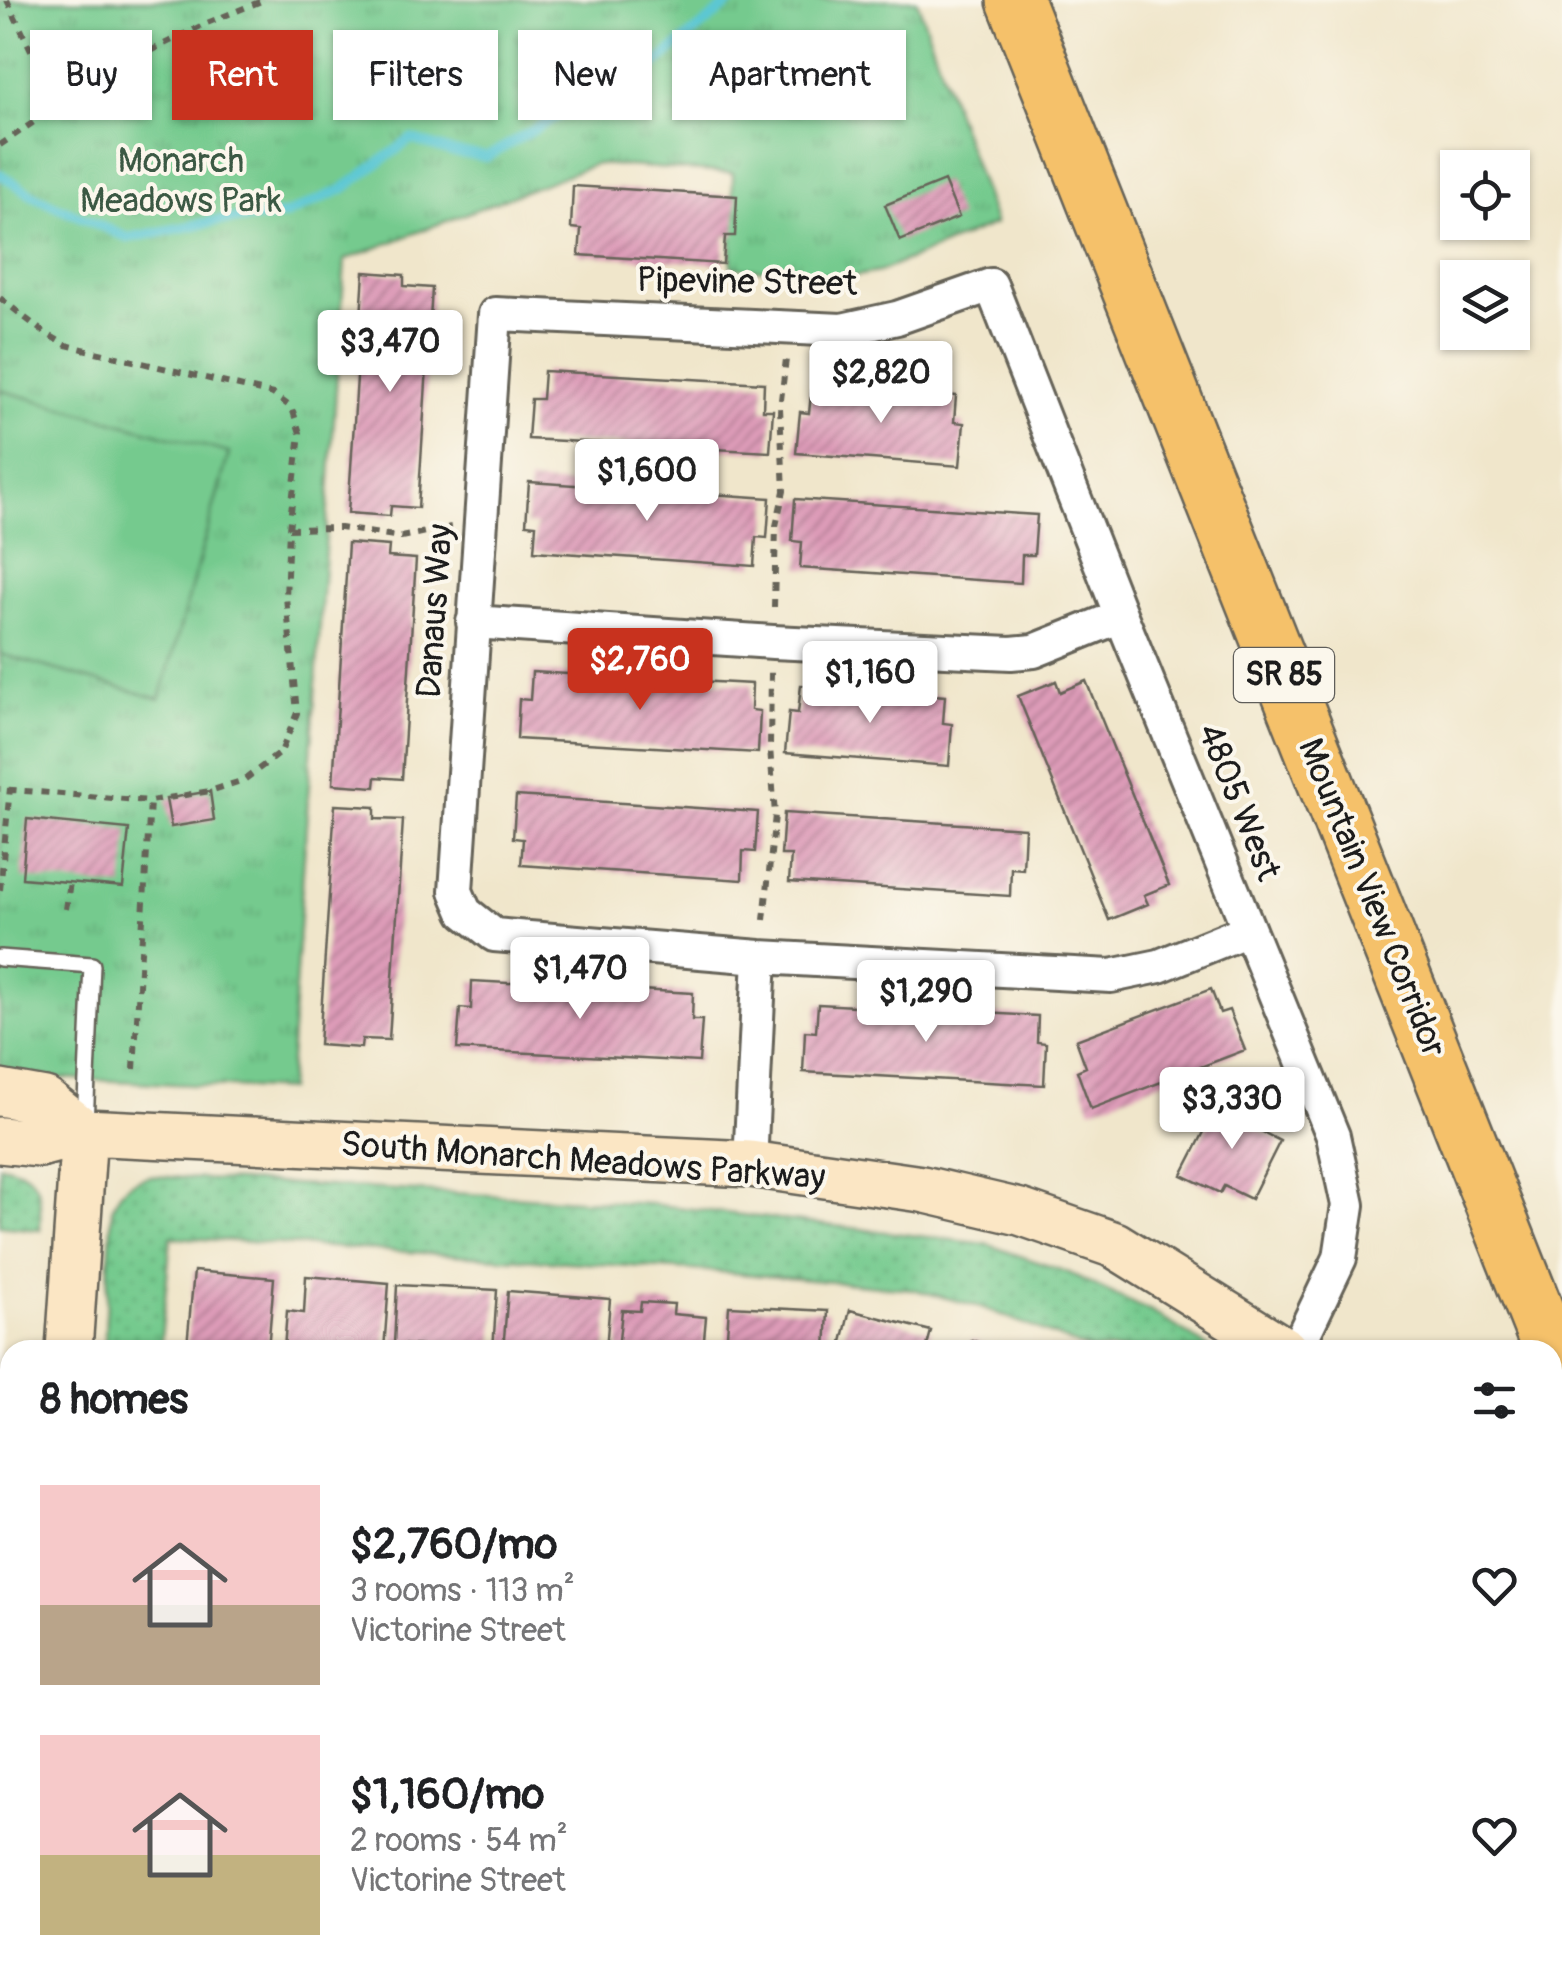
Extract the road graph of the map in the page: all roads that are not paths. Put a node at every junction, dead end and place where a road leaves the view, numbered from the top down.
1 (1016, 0) edge
2 (991, 285) joint
3 (495, 314) joint
4 (1121, 616) junction
5 (473, 622) junction
6 (1248, 930) junction
7 (760, 957) junction
8 (0, 958) edge
9 (0, 1092) edge
10 (84, 1132) junction
11 (0, 1140) edge
12 (750, 1164) junction
13 (70, 1340) edge
14 (1268, 1340) edge
15 (1301, 1340) edge
16 (1547, 1340) edge

1 - 16 highway, Mountain View Corridor / SR 85
2 - 3 street, Pipevine Street
2 - 4 street, 4805 West
3 - 5 street, Danaus Way
4 - 5 street
4 - 6 street, 4805 West
5 - 7 street, Danaus Way
6 - 7 street
6 - 15 street, 4805 West
7 - 12 street
8 - 10 lane
9 - 10 street
10 - 11 street, South Monarch Meadows Parkway
10 - 12 street, South Monarch Meadows Parkway
10 - 13 street
12 - 14 street, South Monarch Meadows Parkway

